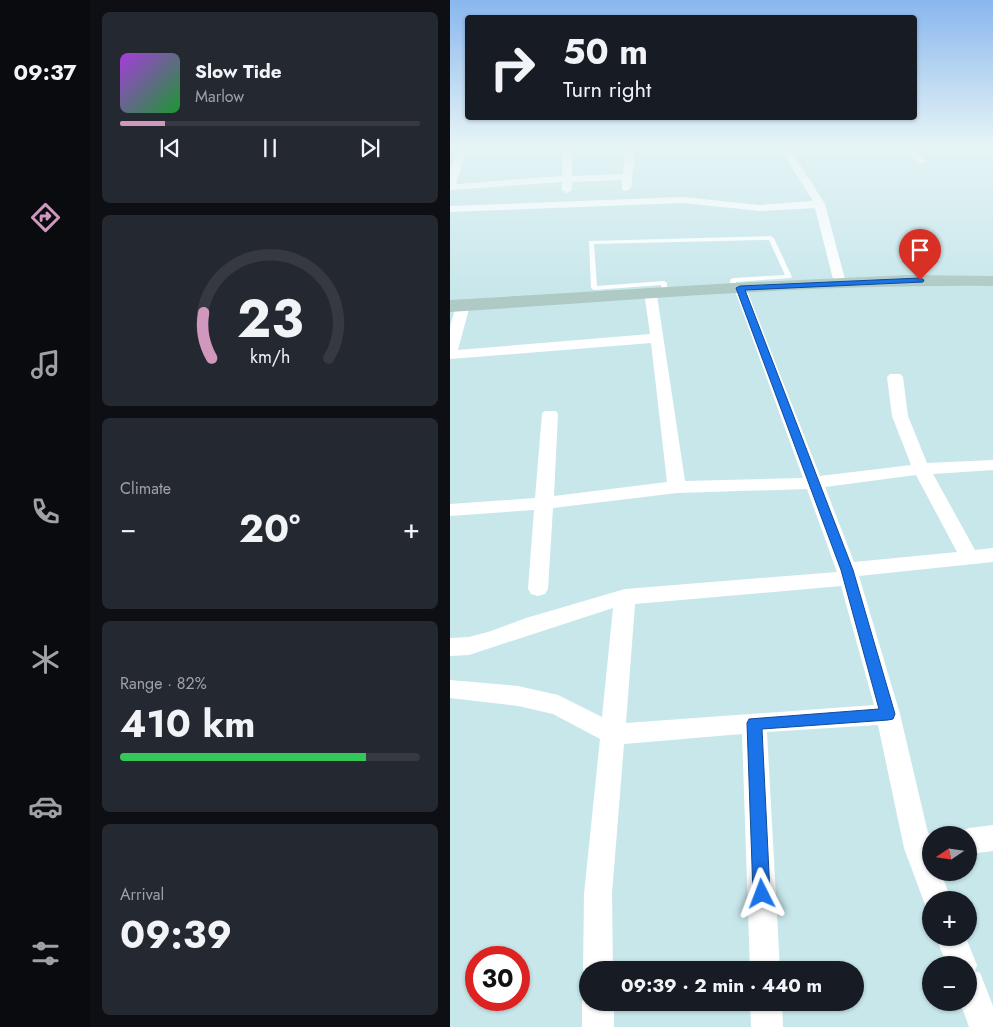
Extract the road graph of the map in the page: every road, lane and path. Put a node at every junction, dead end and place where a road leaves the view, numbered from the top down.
1 (566, 194) edge
2 (625, 194) edge
3 (814, 194) edge
4 (625, 202) junction
5 (566, 203) junction
6 (820, 204) junction
7 (450, 209) edge
8 (993, 281) edge
9 (840, 283) junction
10 (737, 288) junction
11 (657, 292) junction
12 (456, 306) edge
13 (656, 338) junction
14 (450, 354) edge
15 (895, 377) dead end
16 (550, 414) dead end
17 (993, 465) edge
18 (921, 469) junction
19 (812, 482) junction
20 (677, 487) junction
21 (545, 503) junction
22 (450, 510) edge
23 (993, 555) edge
24 (970, 558) junction
25 (848, 574) junction
26 (538, 589) dead end
27 (625, 597) junction
28 (450, 647) edge
29 (450, 689) edge
30 (888, 714) junction
31 (754, 723) junction
32 (613, 734) junction
33 (922, 836) edge
34 (993, 838) edge
35 (978, 840) edge
36 (598, 961) edge
37 (765, 961) edge
38 (977, 1006) edge
39 (598, 1011) edge
40 (767, 1011) edge
41 (598, 1027) edge
42 (768, 1027) edge
43 (985, 1027) edge

1 - 5 street
2 - 4 street
3 - 6 street
4 - 5 street
4 - 6 street
5 - 7 street
6 - 9 street
8 - 9 street
9 - 10 street
10 - 11 street
10 - 11 lane
10 - 19 street
11 - 12 street
11 - 13 street
12 - 14 street
13 - 14 street
13 - 20 street
15 - 18 street
16 - 21 street
17 - 18 street
18 - 19 street
18 - 24 street
19 - 20 street
19 - 25 street
20 - 21 street
21 - 22 street
21 - 26 street
23 - 24 street
24 - 25 street
25 - 27 street
25 - 30 street
27 - 28 street
27 - 32 street
29 - 32 street
30 - 31 street
30 - 33 street
31 - 32 street
31 - 37 street
32 - 36 street
34 - 35 street
38 - 43 street
39 - 41 street
40 - 42 street

